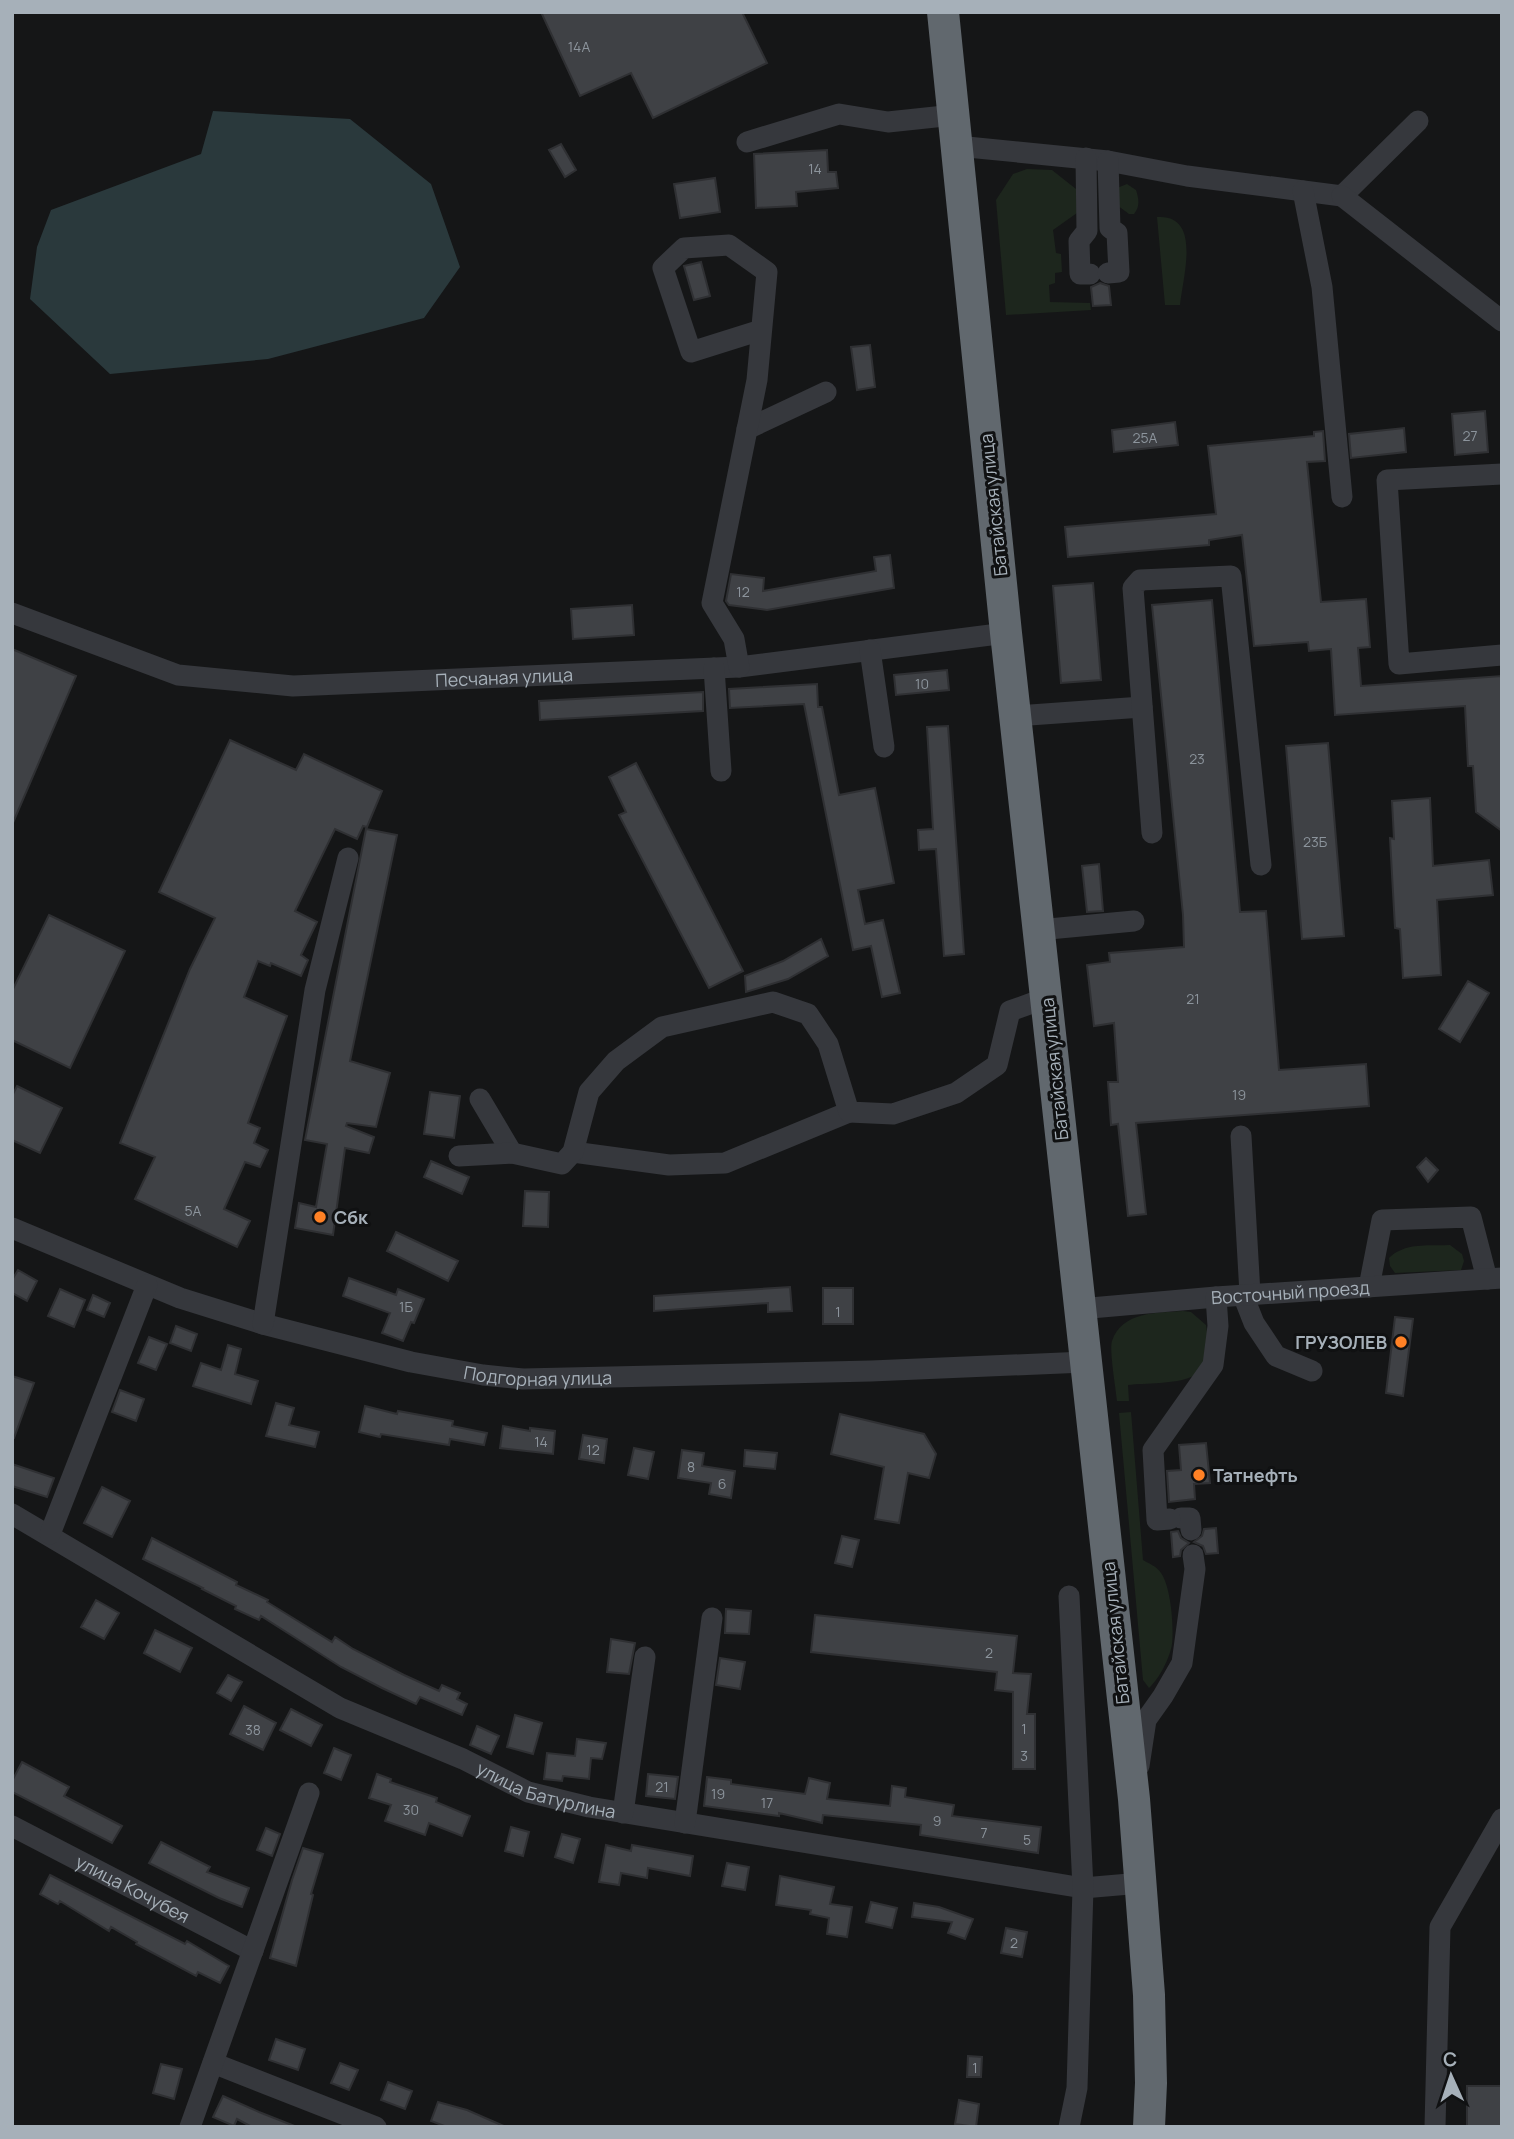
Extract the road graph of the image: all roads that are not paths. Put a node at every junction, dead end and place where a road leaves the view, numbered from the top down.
1 (943, 12) edge
2 (954, 115) junction
3 (1418, 121) dead end
4 (747, 142) dead end
5 (957, 146) junction
6 (1086, 158) junction
7 (1108, 161) junction
8 (1303, 191) junction
9 (1342, 196) junction
10 (1502, 321) edge
11 (761, 330) junction
12 (826, 392) dead end
13 (747, 429) junction
14 (1502, 474) edge
15 (1342, 496) dead end
16 (12, 613) edge
17 (1006, 633) junction
18 (870, 650) junction
19 (1502, 655) edge
20 (739, 667) junction
21 (714, 668) junction
22 (1142, 707) junction
23 (1015, 716) junction
24 (884, 747) dead end
25 (721, 771) dead end
26 (1152, 833) dead end
27 (348, 858) dead end
28 (1261, 865) dead end
29 (1134, 921) dead end
30 (1038, 930) junction
31 (1046, 998) junction
32 (480, 1099) dead end
33 (849, 1112) junction
34 (1241, 1136) dead end
35 (573, 1152) junction
36 (512, 1153) junction
37 (458, 1156) dead end
38 (12, 1227) edge
39 (1494, 1279) edge
40 (147, 1285) junction
41 (1369, 1287) junction
42 (1247, 1295) junction
43 (1216, 1297) junction
44 (1079, 1308) junction
45 (263, 1324) junction
46 (1085, 1362) junction
47 (1312, 1371) dead end
48 (12, 1514) edge
49 (1181, 1523) dead end
50 (50, 1534) junction
51 (1194, 1555) dead end
52 (1069, 1596) dead end
53 (712, 1618) dead end
54 (645, 1657) dead end
55 (309, 1793) dead end
56 (1134, 1799) junction
57 (623, 1812) junction
58 (1502, 1819) edge
59 (685, 1823) junction
60 (12, 1826) edge
61 (1141, 1883) junction
62 (1083, 1888) junction
63 (253, 1951) junction
64 (213, 2063) junction
65 (190, 2127) edge
66 (376, 2127) edge
67 (1069, 2127) edge
68 (1149, 2127) edge
69 (1435, 2127) edge

1 - 2 highway, Батайская улица
2 - 4 street
2 - 5 highway, Батайская улица
3 - 9 street
5 - 6 street
5 - 17 highway, Батайская улица
6 - 7 street
6 - 7 street
7 - 8 street
8 - 9 street
8 - 15 street
9 - 10 street
11 - 11 street
11 - 13 street
12 - 13 street
13 - 20 street
14 - 19 street
16 - 21 street, Песчаная улица
17 - 18 street, Песчаная улица
17 - 23 highway, Батайская улица
18 - 20 street, Песчаная улица
18 - 24 street
20 - 21 street, Песчаная улица
21 - 25 street
22 - 23 street
22 - 26 street
22 - 28 street
23 - 30 highway, Батайская улица
27 - 45 street
29 - 30 street
30 - 31 highway, Батайская улица
31 - 33 street
31 - 44 highway, Батайская улица
32 - 36 street
33 - 35 street
33 - 35 street
34 - 42 street
35 - 36 street
36 - 37 street
38 - 40 street, Подгорная улица
39 - 41 street, Восточный проезд
39 - 41 street
40 - 45 street, Подгорная улица
40 - 50 street
41 - 42 street, Восточный проезд
42 - 43 street, Восточный проезд
42 - 47 street
43 - 44 street, Восточный проезд
43 - 49 street
44 - 46 highway, Батайская улица
45 - 46 street, Подгорная улица
46 - 56 highway, Батайская улица
48 - 50 street, улица Батурлина
50 - 57 street, улица Батурлина
51 - 56 street
52 - 62 street
53 - 59 street
54 - 57 street
55 - 63 street
56 - 61 highway, Батайская улица
57 - 59 street, улица Батурлина
58 - 69 street
59 - 62 street, улица Батурлина
60 - 63 street, улица Кочубея
61 - 62 street, улица Батурлина
61 - 68 highway, Батайская улица
62 - 67 street
63 - 64 street
64 - 65 street
64 - 66 street

